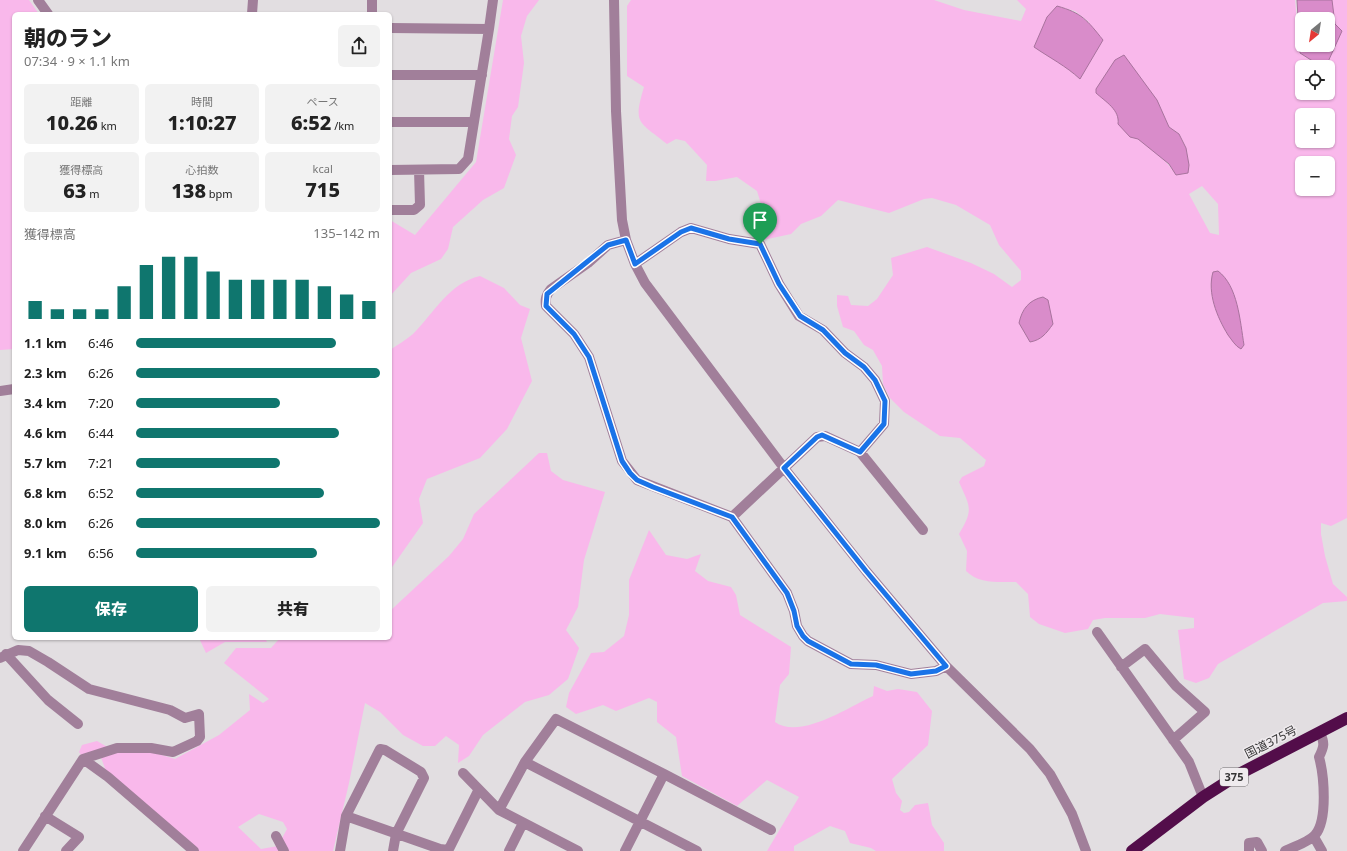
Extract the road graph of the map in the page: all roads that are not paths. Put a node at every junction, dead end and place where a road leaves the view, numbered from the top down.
1 (38, 0) edge
2 (253, 0) edge
3 (372, 0) edge
4 (493, 0) edge
5 (614, 0) edge
6 (47, 12) edge
7 (252, 12) edge
8 (372, 12) edge
9 (392, 28) edge
10 (489, 29) junction
11 (392, 75) edge
12 (482, 75) junction
13 (392, 122) edge
14 (474, 122) junction
15 (392, 170) edge
16 (419, 170) junction
17 (392, 210) edge
18 (626, 240) junction
19 (635, 264) junction
20 (12, 389) edge
21 (0, 391) edge
22 (860, 452) junction
23 (784, 468) junction
24 (732, 517) junction
25 (922, 530) dead end
26 (1097, 632) dead end
27 (3, 656) edge
28 (946, 666) junction
29 (1121, 667) junction
30 (1347, 718) edge
31 (78, 724) dead end
32 (1320, 733) junction
33 (1173, 740) junction
34 (83, 759) junction
35 (525, 762) junction
36 (463, 773) dead end
37 (664, 774) junction
38 (478, 791) junction
39 (1203, 797) junction
40 (498, 810) junction
41 (45, 816) junction
42 (346, 816) junction
43 (640, 822) junction
44 (523, 823) junction
45 (771, 830) dead end
46 (396, 834) junction
47 (276, 836) dead end
48 (1314, 837) junction
49 (448, 850) edge
50 (23, 851) edge
51 (66, 851) edge
52 (194, 851) edge
53 (284, 851) edge
54 (340, 851) edge
55 (393, 851) edge
56 (509, 851) edge
57 (578, 851) edge
58 (625, 851) edge
59 (697, 851) edge
60 (1086, 851) edge
61 (1132, 851) edge
62 (1249, 851) edge
63 (1262, 851) edge
64 (1285, 851) edge
65 (1322, 851) edge

1 - 6 street
2 - 7 street
3 - 8 street
4 - 10 street
5 - 18 street
9 - 10 street
10 - 12 street
11 - 12 street
12 - 14 street
13 - 14 street
14 - 16 street
15 - 16 street
16 - 17 street
18 - 19 street
18 - 24 street
19 - 22 street
19 - 23 street
20 - 21 street
22 - 23 street
22 - 25 street
23 - 24 street
23 - 28 street
24 - 28 street
26 - 29 street
27 - 31 street
27 - 34 street
28 - 60 street
29 - 33 street
29 - 33 street
30 - 32 highway, 国道375号 / 375
32 - 39 highway, 国道375号 / 375
32 - 48 street
33 - 39 street
34 - 41 street
34 - 52 street
35 - 37 street
35 - 40 street
35 - 43 street
36 - 38 street
37 - 43 street
37 - 45 street
38 - 40 street
38 - 49 street
39 - 61 highway, 国道375号 / 375
40 - 44 street
41 - 50 street
41 - 51 street
42 - 46 street
42 - 46 street
42 - 54 street
43 - 58 street
43 - 59 street
44 - 56 street
44 - 57 street
46 - 49 street
46 - 55 street
47 - 53 street
48 - 64 street
48 - 65 street
62 - 63 street

